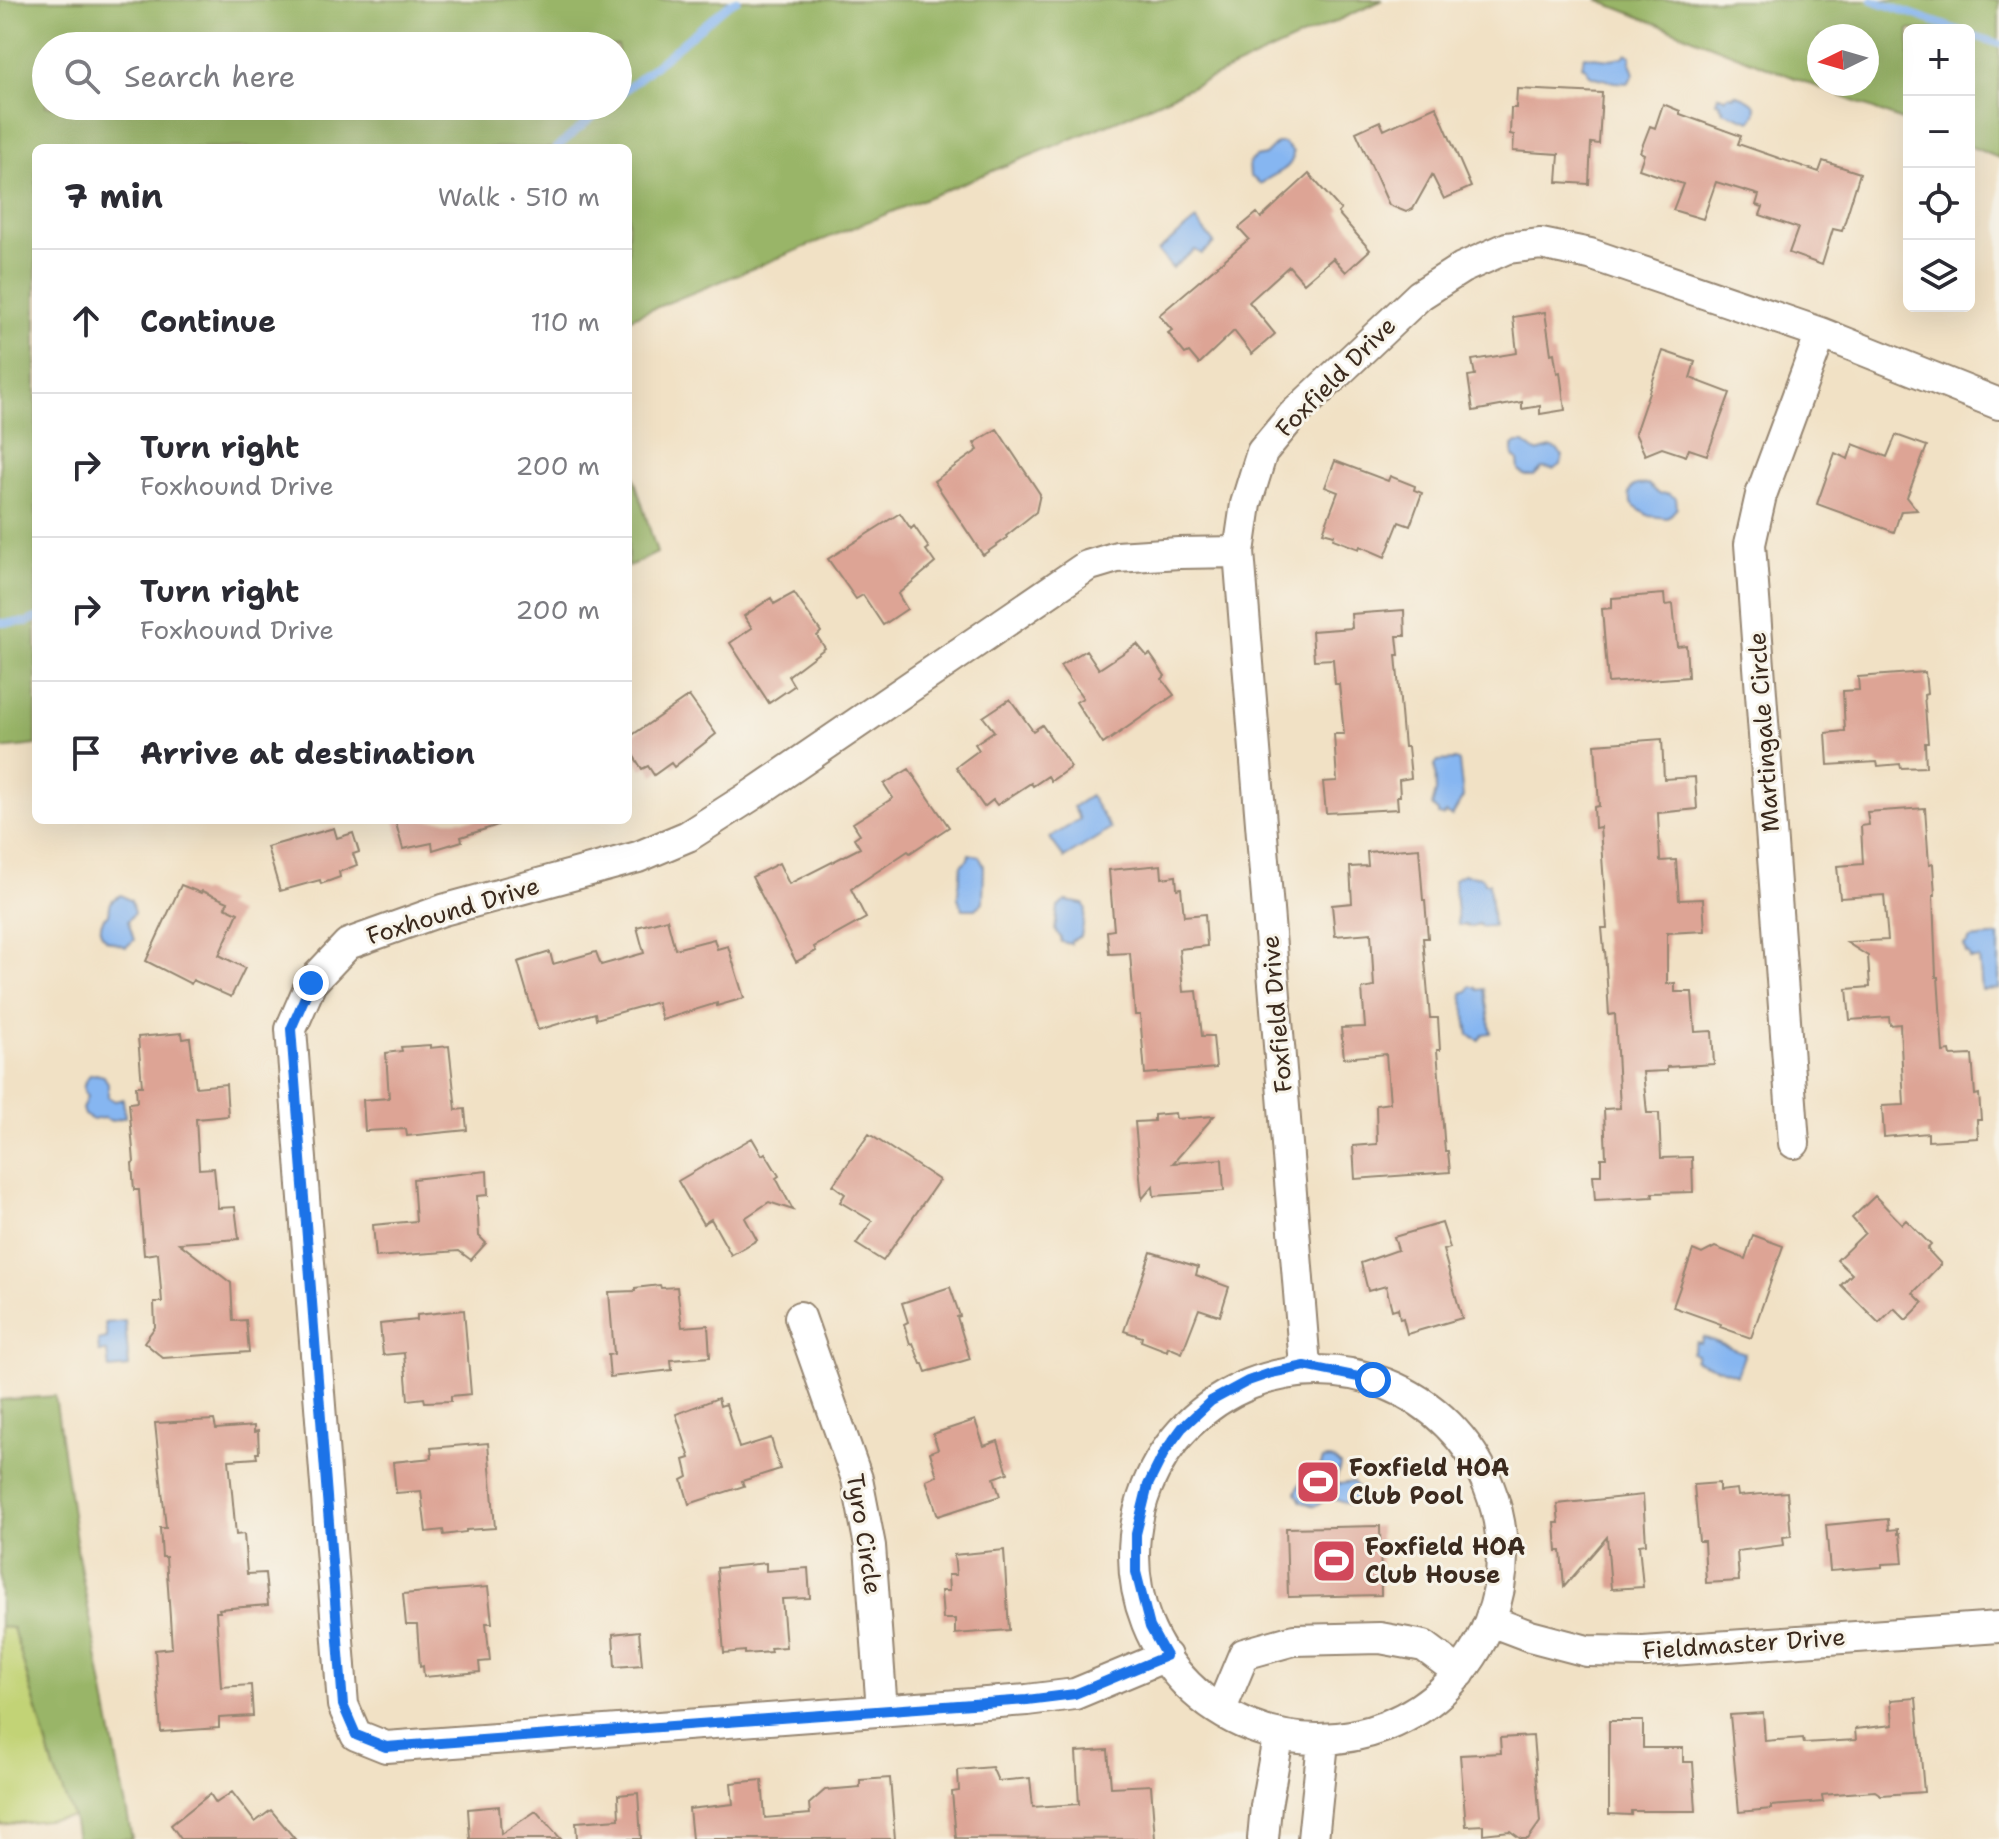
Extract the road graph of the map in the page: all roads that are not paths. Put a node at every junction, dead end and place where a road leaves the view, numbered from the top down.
1 (1821, 333) junction
2 (1999, 404) edge
3 (1239, 552) junction
4 (1794, 1143) dead end
5 (800, 1317) dead end
6 (1305, 1366) junction
7 (1493, 1622) junction
8 (1999, 1627) edge
9 (1166, 1656) junction
10 (1460, 1673) junction
11 (1221, 1709) junction
12 (882, 1711) junction
13 (1278, 1738) junction
14 (1323, 1742) junction
15 (1263, 1839) edge
16 (1313, 1839) edge

1 - 2 street, Foxfield Drive
1 - 3 street, Foxfield Drive
1 - 4 street, Martingale Circle
3 - 6 street, Foxfield Drive
3 - 12 street, Foxhound Drive
5 - 12 street, Tyro Circle
6 - 7 street
6 - 9 street
7 - 8 street, Fieldmaster Drive
7 - 10 street
9 - 11 street
9 - 12 street, Foxhound Drive
10 - 11 street
10 - 14 street
11 - 13 street
13 - 14 street
13 - 15 street
14 - 16 street

